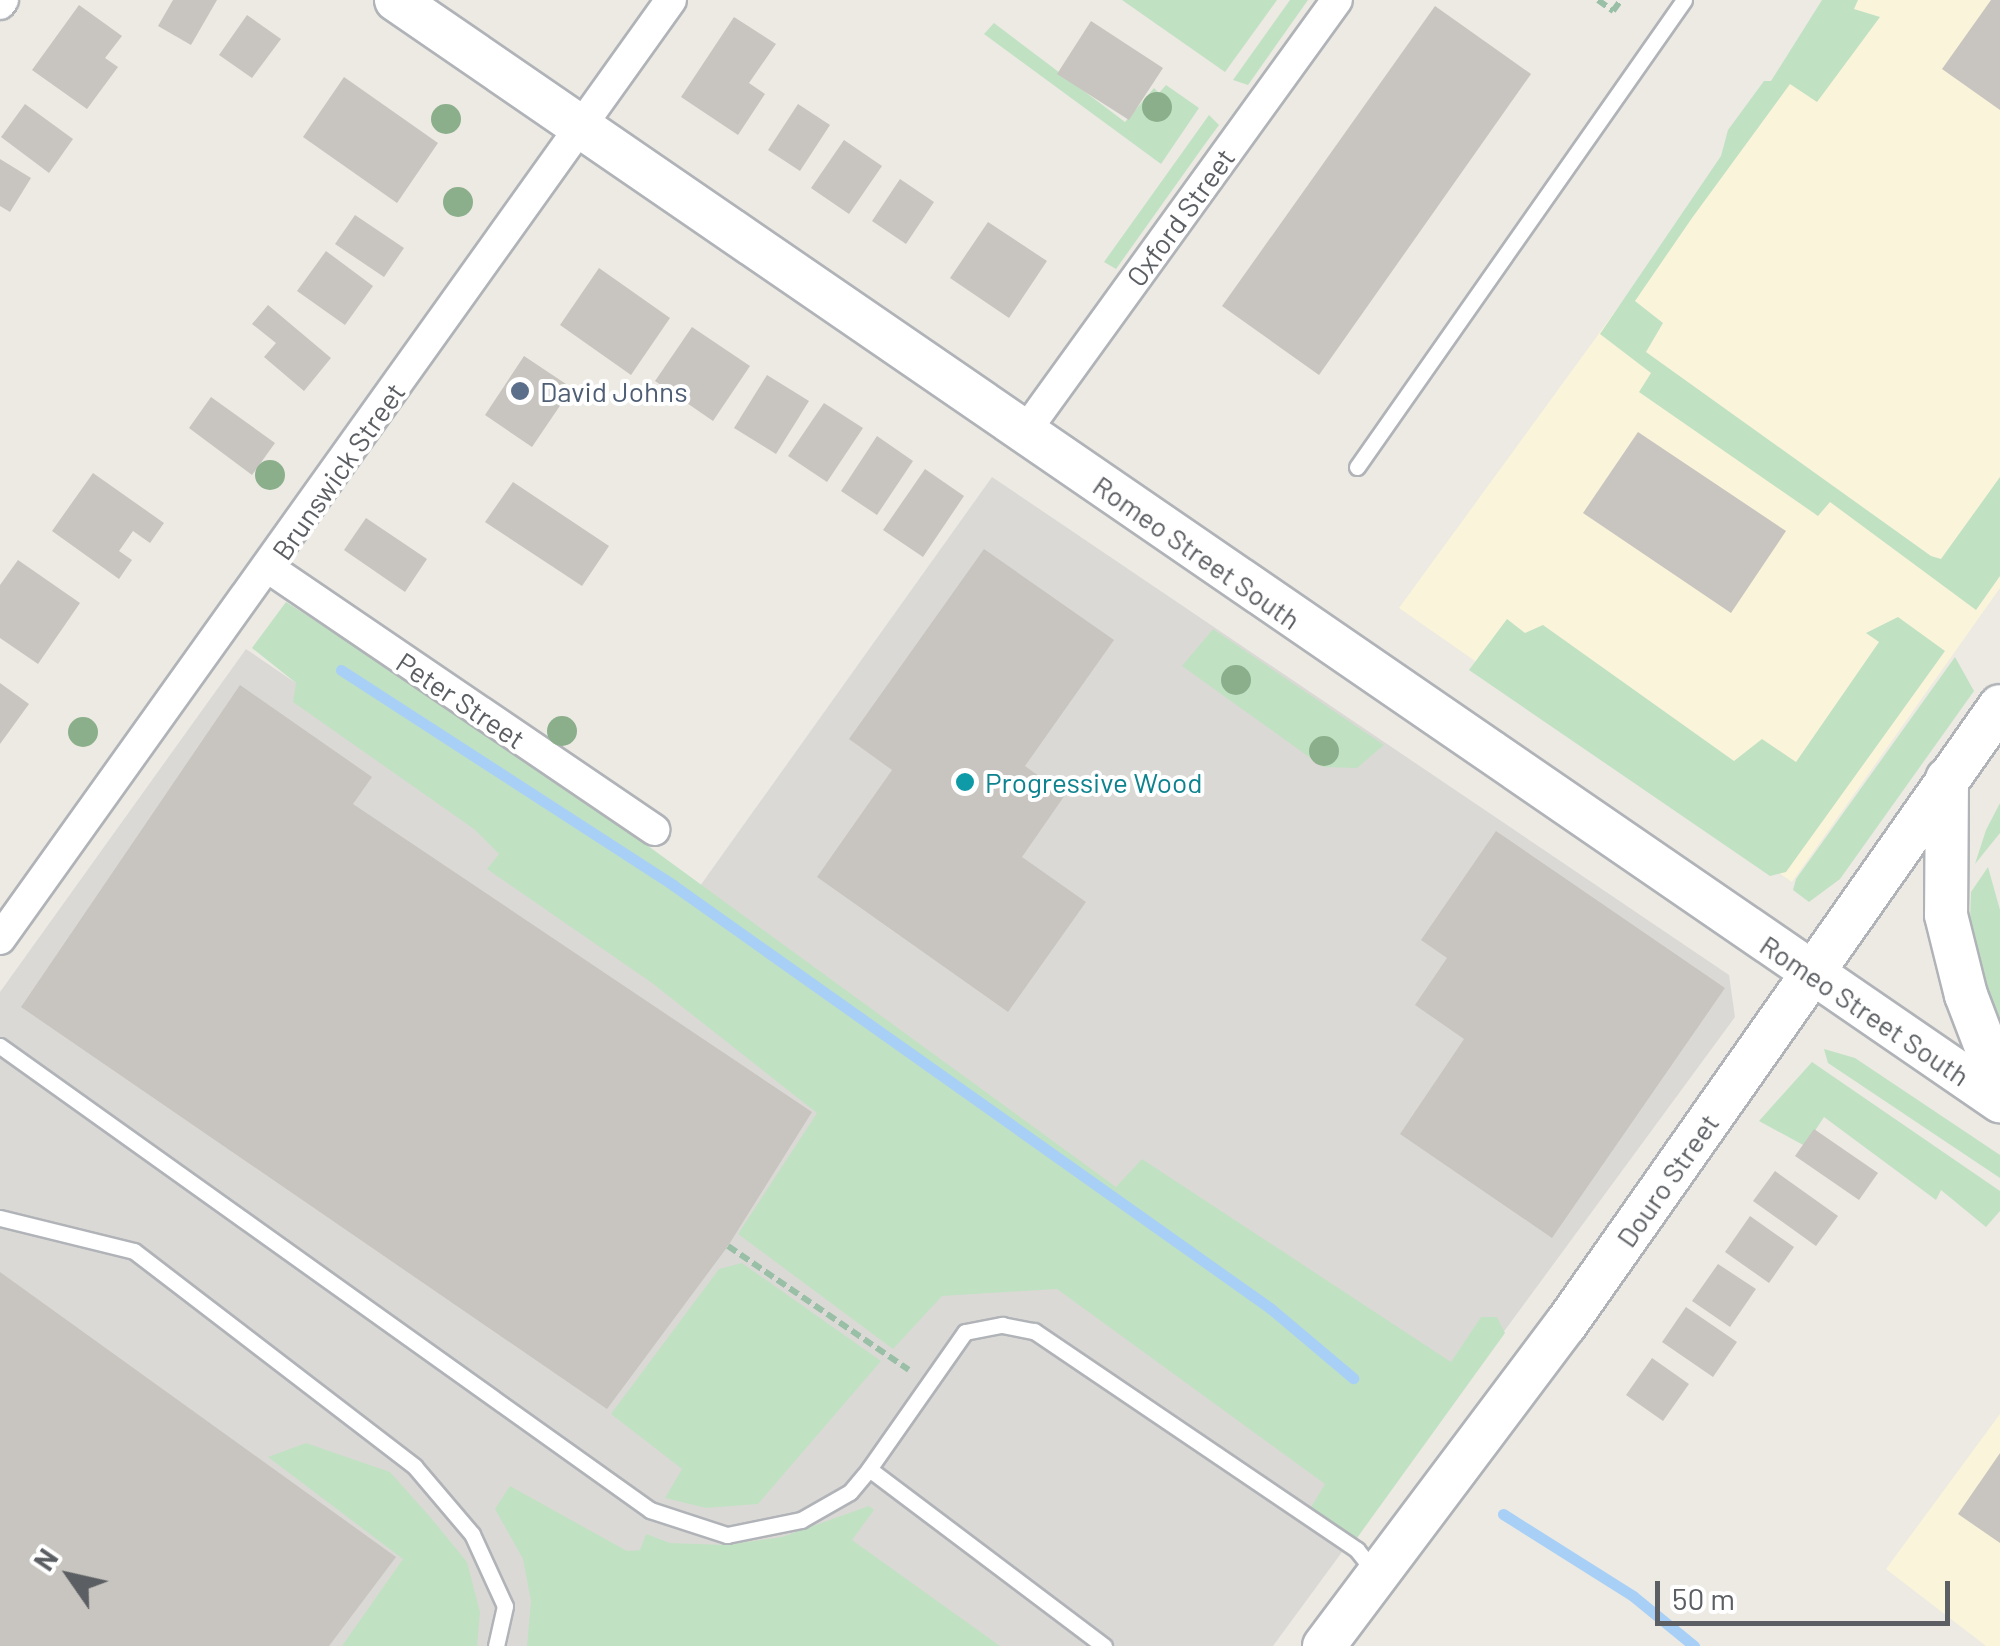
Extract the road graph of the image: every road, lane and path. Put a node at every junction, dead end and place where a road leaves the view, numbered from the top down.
1 (396, 0) edge
2 (671, 0) edge
3 (1337, 0) edge
4 (1598, 0) edge
5 (1621, 0) edge
6 (1684, 0) edge
7 (582, 125) junction
8 (1024, 434) junction
9 (1357, 467) dead end
10 (269, 568) junction
11 (2000, 706) edge
12 (1947, 779) junction
13 (654, 830) dead end
14 (0, 939) edge
15 (1813, 973) junction
16 (0, 1046) edge
17 (2000, 1084) edge
18 (2000, 1100) edge
19 (0, 1218) edge
20 (728, 1246) dead end
21 (926, 1382) junction
22 (870, 1469) junction
23 (1377, 1576) junction
24 (496, 1646) edge
25 (1104, 1646) edge
26 (1324, 1646) edge

1 - 7 main road, Romeo Street South
2 - 7 street, Brunswick Street
3 - 8 street, Oxford Street
4 - 5 path
6 - 9 lane
7 - 8 main road, Romeo Street South
7 - 10 street, Brunswick Street
8 - 15 main road, Romeo Street South
10 - 13 street, Peter Street
10 - 14 street, Brunswick Street
11 - 12 main road, Douro Street
12 - 15 main road, Douro Street
12 - 17 main road
15 - 18 main road, Romeo Street South
15 - 23 main road, Douro Street
16 - 22 lane
19 - 24 lane
20 - 21 path
21 - 22 lane
21 - 23 lane
22 - 25 lane
23 - 26 main road, Douro Street

